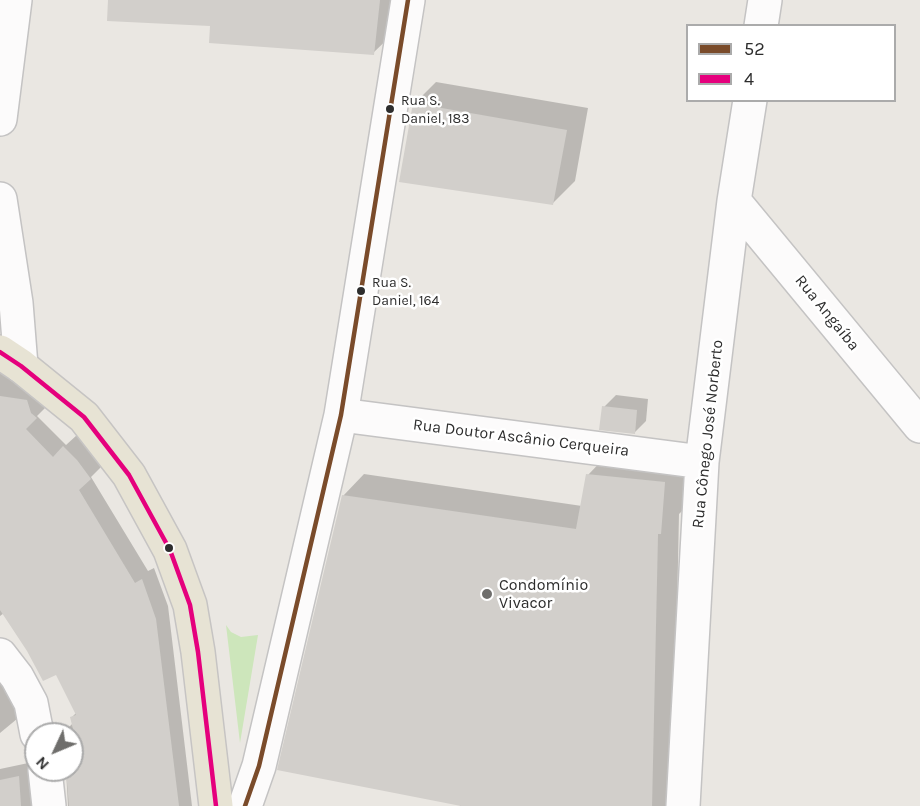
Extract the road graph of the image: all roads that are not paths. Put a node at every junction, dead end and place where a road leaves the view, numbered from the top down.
1 (15, 0) edge
2 (408, 0) edge
3 (765, 0) edge
4 (761, 24) edge
5 (750, 102) edge
6 (0, 119) edge
7 (0, 199) edge
8 (734, 201) junction
9 (10, 359) edge
10 (341, 415) junction
11 (920, 426) edge
12 (702, 462) junction
13 (0, 655) edge
14 (35, 722) edge
15 (46, 782) edge
16 (49, 806) edge
17 (216, 806) edge
18 (244, 806) edge
19 (683, 806) edge

1 - 6 street
2 - 10 street
3 - 4 street
5 - 8 street, Rua Cônego José Norberto
7 - 9 street
8 - 11 street, Rua Angaíba
8 - 12 street, Rua Cônego José Norberto
9 - 17 main road
10 - 12 street, Rua Doutor Ascânio Cerqueira
10 - 18 street
12 - 19 street, Rua Cônego José Norberto
13 - 14 street
15 - 16 street

